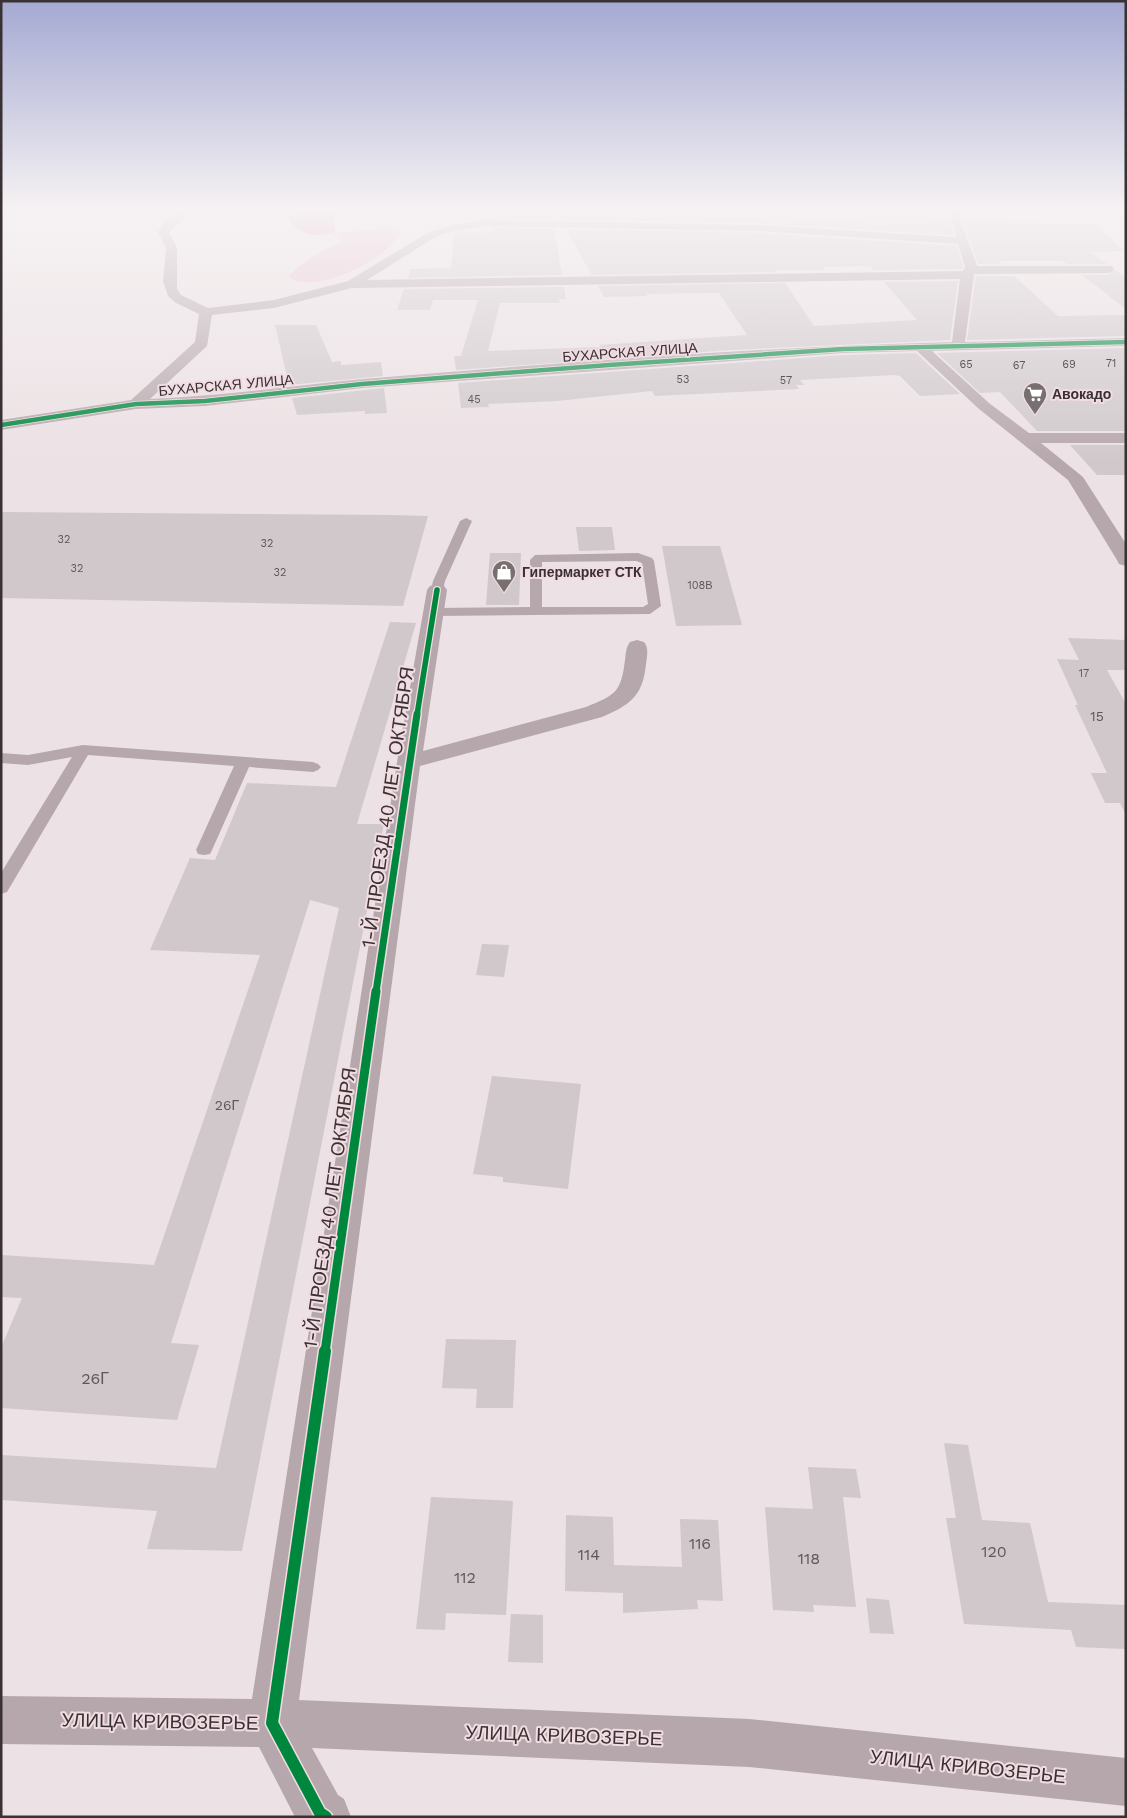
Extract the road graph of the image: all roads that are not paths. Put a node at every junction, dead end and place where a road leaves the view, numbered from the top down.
1 (174, 294) edge
2 (314, 294) edge
3 (965, 294) edge
4 (206, 312) junction
5 (1126, 342) edge
6 (958, 346) junction
7 (920, 347) junction
8 (136, 404) junction
9 (1, 425) edge
10 (1027, 438) junction
11 (1126, 438) edge
12 (466, 521) dead end
13 (1126, 560) edge
14 (435, 601) junction
15 (536, 612) junction
16 (637, 646) dead end
17 (82, 750) junction
18 (1, 758) edge
19 (243, 762) junction
20 (409, 762) junction
21 (313, 767) dead end
22 (204, 850) dead end
23 (1, 888) edge
24 (1, 1720) edge
25 (272, 1723) junction
26 (1126, 1782) edge
27 (326, 1817) edge

1 - 4 street
2 - 4 street
3 - 6 street
4 - 8 street
5 - 6 street, БУХАРСКАЯ УЛИЦА
6 - 7 street, БУХАРСКАЯ УЛИЦА
7 - 8 street, БУХАРСКАЯ УЛИЦА
7 - 10 street
8 - 9 street, БУХАРСКАЯ УЛИЦА
10 - 11 street
10 - 13 street
12 - 14 lane
14 - 15 lane
14 - 20 street, 1-Й ПРОЕЗД 40 ЛЕТ ОКТЯБРЯ
15 - 15 lane
16 - 20 street
17 - 18 lane
17 - 19 lane
17 - 23 lane
19 - 21 lane
19 - 22 lane
20 - 25 street, 1-Й ПРОЕЗД 40 ЛЕТ ОКТЯБРЯ
24 - 25 street, УЛИЦА КРИВОЗЕРЬЕ
25 - 26 street, УЛИЦА КРИВОЗЕРЬЕ
25 - 27 street

